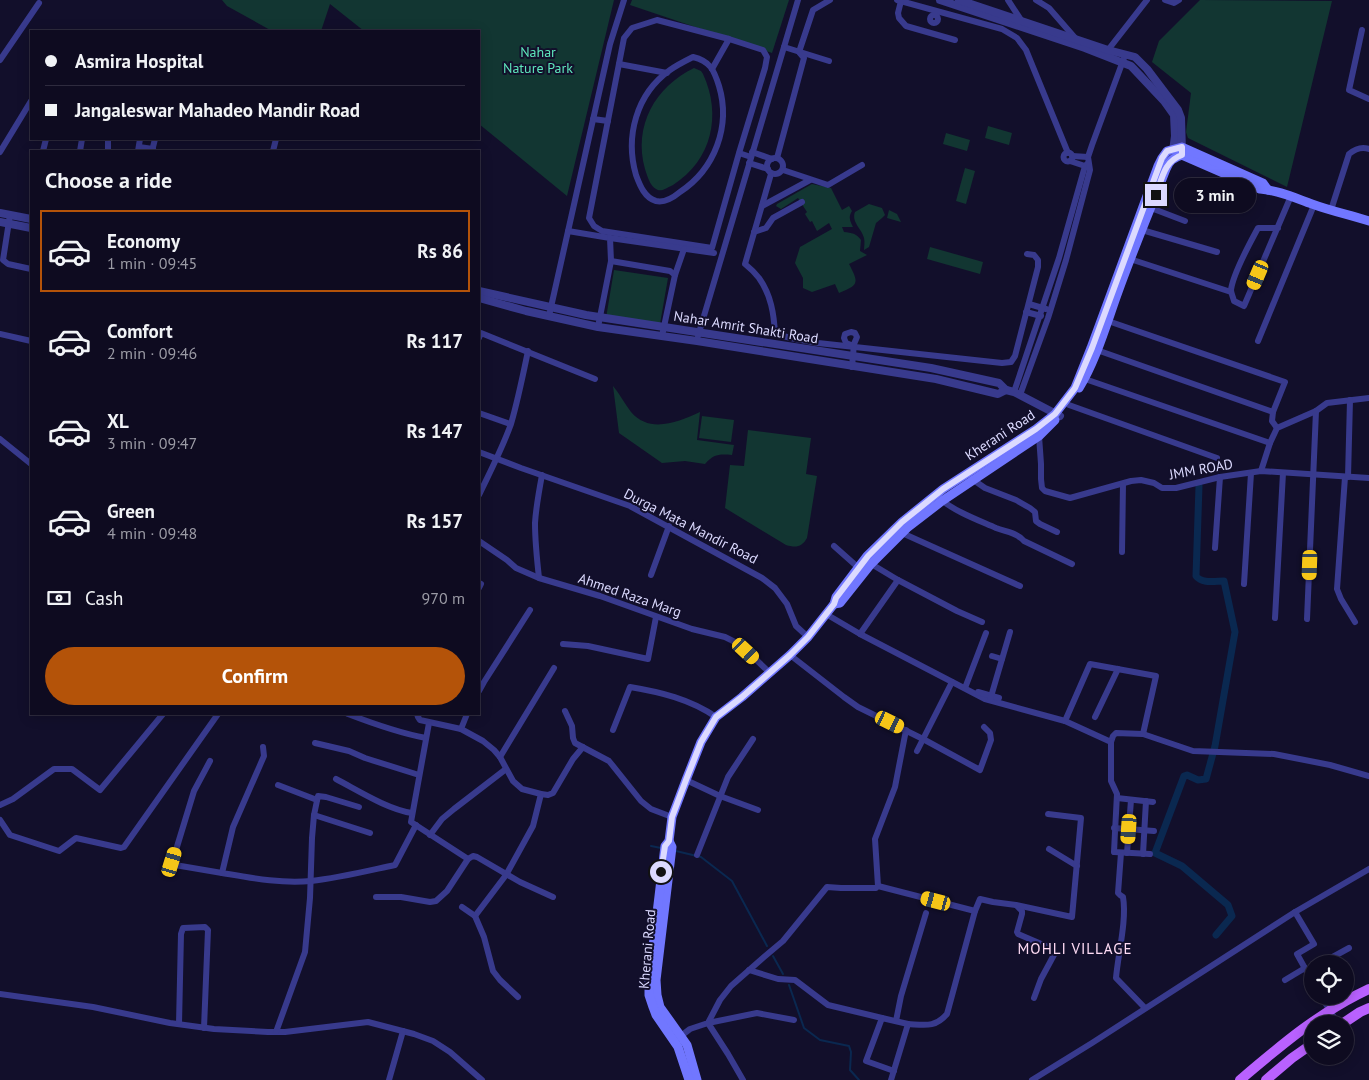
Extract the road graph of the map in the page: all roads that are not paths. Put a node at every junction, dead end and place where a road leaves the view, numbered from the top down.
1 (624, 0) edge
2 (798, 0) edge
3 (830, 0) edge
4 (940, 0) edge
5 (959, 0) edge
6 (1008, 0) edge
7 (1036, 0) edge
8 (1147, 0) edge
9 (1165, 0) edge
10 (1179, 0) edge
11 (899, 1) edge
12 (38, 3) dead end
13 (936, 14) junction
14 (1021, 20) junction
15 (1362, 30) dead end
16 (729, 38) junction
17 (1076, 39) junction
18 (955, 40) dead end
19 (784, 47) junction
20 (1108, 50) junction
21 (799, 52) junction
22 (1124, 58) junction
23 (0, 60) edge
24 (829, 61) dead end
25 (619, 64) junction
26 (712, 69) junction
27 (667, 72) junction
28 (1369, 98) edge
29 (30, 103) edge
30 (593, 119) junction
31 (608, 121) junction
32 (138, 149) edge
33 (1369, 149) edge
34 (153, 150) edge
35 (1179, 150) junction
36 (0, 152) edge
37 (739, 154) junction
38 (751, 158) junction
39 (774, 159) junction
40 (1087, 162) junction
41 (862, 165) dead end
42 (783, 170) junction
43 (769, 172) junction
44 (810, 180) junction
45 (1291, 196) junction
46 (802, 202) dead end
47 (1314, 205) junction
48 (762, 206) junction
49 (1151, 208) junction
50 (1331, 210) junction
51 (0, 213) edge
52 (10, 215) junction
53 (30, 219) edge
54 (1185, 221) dead end
55 (1369, 221) edge
56 (0, 222) edge
57 (9, 224) junction
58 (30, 228) edge
59 (1278, 228) junction
60 (1142, 230) junction
61 (568, 231) junction
62 (754, 232) junction
63 (610, 238) junction
64 (684, 249) junction
65 (1217, 252) dead end
66 (714, 253) dead end
67 (1027, 254) dead end
68 (1130, 259) junction
69 (611, 261) junction
70 (30, 269) edge
71 (674, 275) junction
72 (480, 291) edge
73 (1231, 292) junction
74 (480, 298) edge
75 (1028, 304) junction
76 (551, 306) junction
77 (1047, 310) junction
78 (1026, 312) junction
79 (549, 316) junction
80 (1041, 316) junction
81 (600, 317) junction
82 (616, 320) junction
83 (1108, 321) junction
84 (664, 326) junction
85 (598, 327) junction
86 (615, 329) junction
87 (698, 331) junction
88 (0, 334) edge
89 (480, 336) edge
90 (662, 336) junction
91 (30, 341) edge
92 (697, 341) junction
93 (1258, 341) dead end
94 (852, 345) junction
95 (1094, 349) junction
96 (528, 351) junction
97 (851, 356) junction
98 (852, 366) junction
99 (595, 378) dead end
100 (1085, 379) junction
101 (1014, 392) junction
102 (1369, 398) edge
103 (1350, 400) junction
104 (1069, 405) junction
105 (1316, 411) junction
106 (1272, 412) junction
107 (480, 413) edge
108 (1057, 415) junction
109 (510, 424) junction
110 (1276, 428) junction
111 (1038, 433) junction
112 (0, 440) edge
113 (1270, 442) junction
114 (480, 452) edge
115 (1217, 458) dead end
116 (497, 459) junction
117 (30, 463) edge
118 (1261, 471) junction
119 (1251, 472) junction
120 (1283, 472) junction
121 (964, 475) junction
122 (1313, 475) junction
123 (542, 476) junction
124 (1220, 477) junction
125 (1346, 477) junction
126 (1369, 478) edge
127 (974, 480) junction
128 (1123, 484) junction
129 (480, 493) edge
130 (939, 498) junction
131 (669, 526) junction
132 (1056, 532) dead end
133 (902, 533) junction
134 (480, 542) edge
135 (834, 546) dead end
136 (1215, 548) dead end
137 (1122, 552) dead end
138 (868, 561) junction
139 (1072, 564) dead end
140 (862, 570) junction
141 (651, 575) dead end
142 (539, 578) junction
143 (898, 580) junction
144 (1244, 584) dead end
145 (1020, 586) dead end
146 (530, 610) dead end
147 (826, 614) junction
148 (656, 616) junction
149 (1275, 618) dead end
150 (1307, 619) dead end
151 (982, 622) dead end
152 (1355, 622) dead end
153 (1010, 632) dead end
154 (860, 634) junction
155 (986, 634) dead end
156 (808, 637) junction
157 (563, 644) dead end
158 (790, 655) junction
159 (992, 656) dead end
160 (1002, 659) junction
161 (554, 668) dead end
162 (1118, 669) junction
163 (770, 673) junction
164 (952, 682) junction
165 (965, 688) junction
166 (480, 689) edge
167 (977, 691) dead end
168 (990, 698) junction
169 (999, 698) dead end
170 (565, 711) dead end
171 (162, 715) edge
172 (217, 715) edge
173 (351, 715) edge
174 (418, 715) edge
175 (467, 715) edge
176 (716, 717) junction
177 (1095, 717) dead end
178 (1065, 721) junction
179 (429, 723) junction
180 (984, 727) dead end
181 (461, 729) junction
182 (613, 730) dead end
183 (906, 730) junction
184 (1143, 734) junction
185 (426, 738) junction
186 (923, 739) junction
187 (752, 740) dead end
188 (1111, 742) junction
189 (315, 743) dead end
190 (263, 747) dead end
191 (583, 747) junction
192 (918, 752) dead end
193 (500, 757) junction
194 (210, 761) dead end
195 (506, 770) junction
196 (419, 775) junction
197 (1369, 776) edge
198 (336, 779) dead end
199 (686, 780) junction
200 (278, 785) dead end
201 (541, 794) junction
202 (720, 796) junction
203 (1116, 798) junction
204 (317, 800) junction
205 (1131, 800) junction
206 (1146, 801) junction
207 (1153, 802) dead end
208 (0, 805) edge
209 (359, 807) dead end
210 (758, 810) dead end
211 (412, 813) junction
212 (1048, 814) dead end
213 (314, 815) junction
214 (672, 817) junction
215 (0, 820) edge
216 (416, 825) junction
217 (1114, 828) junction
218 (1129, 829) junction
219 (1144, 830) junction
220 (1154, 831) dead end
221 (370, 833) dead end
222 (430, 835) junction
223 (1049, 849) dead end
224 (1124, 853) junction
225 (697, 855) dead end
226 (468, 859) junction
227 (1077, 866) junction
228 (1369, 869) edge
229 (222, 873) junction
230 (506, 874) junction
231 (310, 881) junction
232 (878, 886) junction
233 (376, 896) dead end
234 (552, 897) dead end
235 (1016, 905) junction
236 (462, 907) dead end
237 (975, 911) junction
238 (926, 912) dead end
239 (1295, 912) junction
240 (475, 916) junction
241 (1349, 948) dead end
242 (1336, 955) edge
243 (1304, 964) edge
244 (749, 970) junction
245 (1304, 972) edge
246 (1285, 980) dead end
247 (1369, 989) edge
248 (0, 994) edge
249 (518, 997) dead end
250 (1034, 998) dead end
251 (1326, 1005) edge
252 (1145, 1008) junction
253 (1369, 1008) edge
254 (1330, 1011) junction
255 (1332, 1015) edge
256 (1354, 1016) edge
257 (882, 1018) junction
258 (794, 1020) dead end
259 (896, 1021) junction
260 (708, 1023) junction
261 (179, 1024) junction
262 (908, 1024) junction
263 (204, 1028) junction
264 (403, 1031) junction
265 (276, 1032) junction
266 (678, 1038) junction
267 (1304, 1050) edge
268 (894, 1071) junction
269 (389, 1080) edge
270 (482, 1080) edge
271 (688, 1080) edge
272 (697, 1080) edge
273 (743, 1080) edge
274 (891, 1080) edge
275 (1032, 1080) edge
276 (1240, 1080) edge
277 (1266, 1080) edge

1 - 30 street
2 - 19 street
3 - 21 street
4 - 13 street
4 - 22 street
5 - 14 street
6 - 14 street
7 - 17 street
8 - 20 street
9 - 10 street
11 - 13 street
11 - 18 street
12 - 23 street
13 - 40 street
14 - 17 street
15 - 28 street
16 - 25 street
16 - 26 street
16 - 37 street
17 - 20 street
19 - 21 street
19 - 38 street
20 - 22 street
21 - 24 street
21 - 39 street
22 - 35 street
22 - 40 street
25 - 27 street
25 - 31 street
26 - 27 street
26 - 27 street
29 - 36 street
30 - 31 street
30 - 61 street
31 - 37 street
32 - 34 street
33 - 50 street
35 - 45 main road
35 - 49 main road
35 - 95 main road
37 - 38 street
38 - 39 street
38 - 43 street
38 - 87 street
39 - 42 street
39 - 43 street
40 - 77 street
41 - 44 street
42 - 43 street
42 - 44 street
43 - 48 street
44 - 48 street
45 - 47 main road
45 - 59 street
46 - 62 street
47 - 50 main road
47 - 93 street
48 - 62 street
49 - 54 street
49 - 60 main road
50 - 55 main road
51 - 52 street
52 - 53 street
52 - 57 street
56 - 57 street
57 - 58 street
57 - 70 street
59 - 73 street
59 - 73 street
60 - 65 street
60 - 68 main road
61 - 63 street
61 - 76 street
62 - 94 street
63 - 64 street
63 - 69 street
64 - 66 street
64 - 71 street
67 - 75 street
68 - 73 street
68 - 83 main road
69 - 71 street
69 - 81 street
71 - 84 street
72 - 76 street, Nahar Amrit Shakti Road
74 - 79 street, Nahar Amrit Shakti Road
75 - 77 street
75 - 78 street
76 - 79 street
76 - 81 street, Nahar Amrit Shakti Road
77 - 80 street
77 - 101 street
78 - 80 street
78 - 94 street
79 - 85 street, Nahar Amrit Shakti Road
80 - 101 street
81 - 82 street, Nahar Amrit Shakti Road
81 - 85 street
82 - 84 street, Nahar Amrit Shakti Road
82 - 86 street
83 - 95 main road
83 - 106 street
84 - 87 street, Nahar Amrit Shakti Road
84 - 90 street
85 - 86 street, Nahar Amrit Shakti Road
86 - 90 street, Nahar Amrit Shakti Road
87 - 92 street
87 - 97 street, Nahar Amrit Shakti Road
88 - 91 street
89 - 96 street
90 - 92 street, Nahar Amrit Shakti Road
92 - 98 street, Nahar Amrit Shakti Road
94 - 97 street
95 - 100 main road
95 - 106 street
95 - 108 main road
96 - 99 street
96 - 109 street
97 - 98 street
97 - 101 street, Nahar Amrit Shakti Road
98 - 101 street, Nahar Amrit Shakti Road
100 - 104 main road
100 - 113 street
101 - 108 street, Nahar Amrit Shakti Road
102 - 103 street
103 - 105 street
103 - 125 street
104 - 108 main road
104 - 115 street
105 - 110 street
105 - 122 street
106 - 110 street
107 - 109 street
108 - 111 main road, Kherani Road
109 - 116 street
110 - 113 street
111 - 121 main road, Kherani Road
111 - 127 main road, Kherani Road
111 - 128 street, JMM ROAD
112 - 117 street
113 - 118 street
114 - 116 street, Durga Mata Mandir Road
116 - 123 street, Durga Mata Mandir Road
116 - 129 street
118 - 119 street, JMM ROAD
118 - 120 street, JMM ROAD
119 - 124 street, JMM ROAD
119 - 144 street
120 - 122 street, JMM ROAD
120 - 149 street
121 - 127 street
121 - 130 main road, Kherani Road
122 - 125 street, JMM ROAD
122 - 150 street
123 - 131 street, Durga Mata Mandir Road
123 - 142 street
124 - 128 street, JMM ROAD
124 - 136 street
125 - 126 street, JMM ROAD
125 - 152 street
127 - 130 main road, Kherani Road
127 - 132 street
128 - 137 street
130 - 133 main road, Kherani Road
130 - 138 main road, Kherani Road
130 - 139 street
131 - 141 street
131 - 156 street, Durga Mata Mandir Road
133 - 138 main road, Kherani Road
133 - 145 street
134 - 142 street, Ahmed Raza Marg
135 - 140 street
138 - 140 main road, Kherani Road
138 - 143 street
140 - 147 main road, Kherani Road
142 - 148 street, Ahmed Raza Marg
143 - 151 street
143 - 154 street
146 - 166 street
147 - 154 street
147 - 156 main road, Kherani Road
148 - 157 street
148 - 163 street, Ahmed Raza Marg
153 - 160 street
154 - 164 street
155 - 165 street
156 - 158 main road, Kherani Road
158 - 163 main road, Kherani Road
158 - 183 street
159 - 160 street
160 - 168 street
161 - 193 street
162 - 177 street
162 - 178 street
162 - 184 street
163 - 176 main road, Kherani Road
164 - 165 street
164 - 186 street
165 - 168 street
167 - 168 street
168 - 169 street
168 - 178 street
170 - 191 street
171 - 208 street
172 - 215 street
173 - 185 street
174 - 179 street
175 - 181 street
176 - 182 street
176 - 199 main road, Kherani Road
178 - 188 street
179 - 181 street
179 - 185 street
180 - 186 street
181 - 193 street
183 - 186 street
183 - 232 street
184 - 188 street
184 - 197 street
185 - 196 street
186 - 192 street
187 - 202 street
188 - 203 street
189 - 196 street
190 - 229 street
191 - 201 street
191 - 214 street
193 - 195 street
194 - 229 street
195 - 201 street
195 - 222 street
196 - 211 street
198 - 211 street
199 - 202 street
199 - 214 main road, Kherani Road
200 - 204 street
201 - 230 street
202 - 210 street
202 - 225 street
203 - 205 street
203 - 217 street
204 - 209 street
204 - 213 street
205 - 206 street
205 - 218 street
206 - 207 street
206 - 219 street
211 - 216 street
212 - 227 street
213 - 221 street
213 - 231 street
214 - 266 main road, Kherani Road
216 - 222 street
216 - 231 street
217 - 218 street
217 - 224 street
218 - 219 street
218 - 224 street
219 - 220 street
219 - 224 street
222 - 226 street
223 - 227 street
224 - 252 street
226 - 230 street
226 - 233 street
227 - 235 street
228 - 239 street
229 - 231 street
230 - 234 street
230 - 240 street
231 - 265 street
232 - 237 street
232 - 244 street
235 - 237 street
235 - 250 street
236 - 240 street
237 - 262 street
238 - 259 street
239 - 243 street
239 - 252 street
240 - 249 street
241 - 242 street
244 - 257 street
244 - 260 street
245 - 246 street
247 - 254 main road
248 - 261 street
251 - 254 street
252 - 275 street
253 - 256 main road
254 - 255 street
254 - 276 main road
257 - 259 street
257 - 268 street
258 - 260 street
259 - 262 street
260 - 266 street
260 - 273 street
261 - 263 street
261 - 263 street
262 - 268 street
263 - 265 street
264 - 265 street
264 - 269 street
264 - 270 street
266 - 271 main road, Kherani Road
266 - 272 main road, Kherani Road
267 - 277 main road
268 - 274 street

